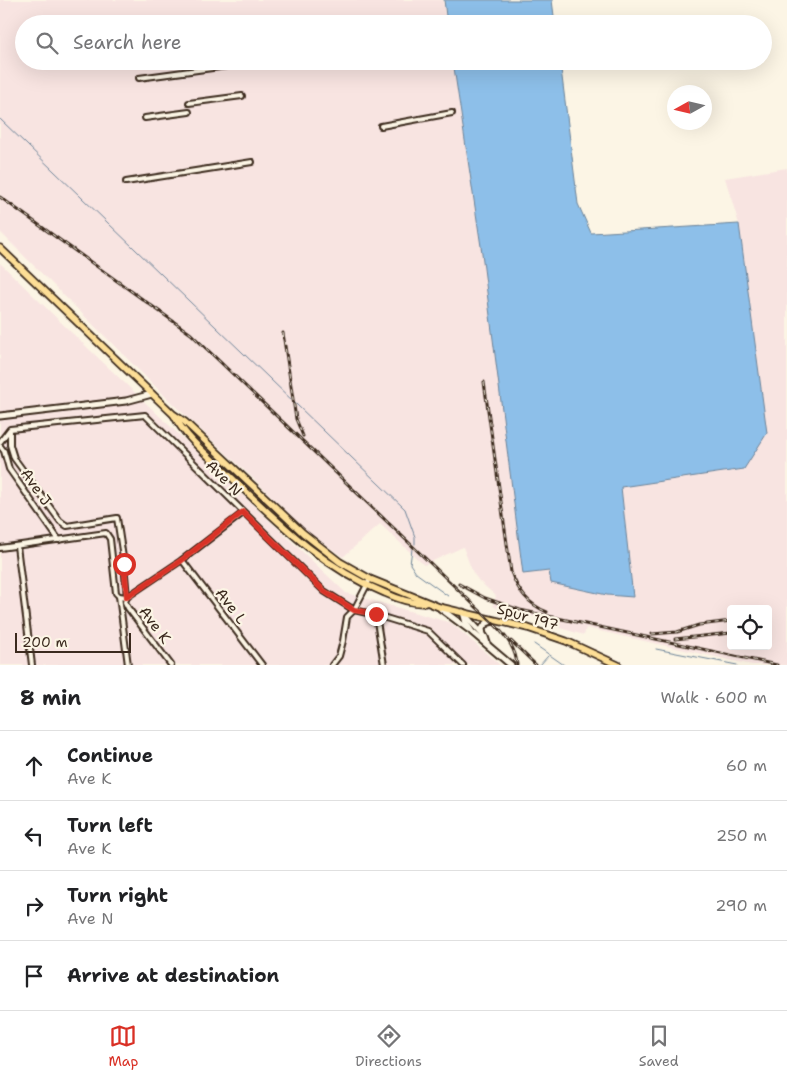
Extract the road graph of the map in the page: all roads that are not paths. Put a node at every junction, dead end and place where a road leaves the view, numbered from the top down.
1 (198, 70) edge
2 (140, 78) dead end
3 (242, 96) dead end
4 (188, 103) dead end
5 (190, 112) dead end
6 (452, 113) dead end
7 (145, 118) dead end
8 (381, 126) dead end
9 (252, 162) dead end
10 (126, 182) dead end
11 (0, 248) edge
12 (152, 394) junction
13 (172, 414) junction
14 (0, 416) edge
15 (10, 429) junction
16 (0, 442) edge
17 (0, 446) edge
18 (243, 512) junction
19 (59, 540) junction
20 (17, 546) junction
21 (0, 548) edge
22 (182, 560) junction
23 (370, 579) junction
24 (367, 585) junction
25 (119, 596) junction
26 (127, 597) junction
27 (427, 603) junction
28 (439, 607) junction
29 (354, 610) junction
30 (463, 612) junction
31 (376, 614) junction
32 (498, 621) junction
33 (472, 632) junction
34 (485, 637) junction
35 (487, 643) junction
36 (32, 665) edge
37 (128, 665) edge
38 (171, 665) edge
39 (262, 665) edge
40 (332, 665) edge
41 (384, 665) edge
42 (463, 665) edge
43 (511, 665) edge
44 (618, 665) edge

1 - 2 street
3 - 4 street
5 - 7 street
6 - 8 street
9 - 10 street
11 - 12 main road
12 - 13 main road
12 - 14 main road
13 - 23 main road
13 - 24 main road
15 - 16 street
15 - 18 street, Ave N
15 - 26 street, Ave K
17 - 19 street, Ave J
18 - 22 street, Ave K
18 - 29 street, Ave N
19 - 20 street
19 - 25 street
20 - 21 street
20 - 36 street
22 - 26 street, Ave K
22 - 39 street, Ave L
23 - 24 street
23 - 27 main road
24 - 27 main road
24 - 29 street
25 - 26 street, Ave K
25 - 37 street, Ave K
26 - 38 street, Ave K
27 - 28 main road, Spur 197
28 - 30 main road, Spur 197
28 - 33 main road
29 - 31 street, Ave N
29 - 40 street
30 - 32 main road, Spur 197
30 - 33 main road
30 - 34 main road
31 - 41 street
31 - 42 street, Ave N
32 - 34 main road
32 - 44 main road, Spur 197
33 - 35 main road
34 - 35 main road
35 - 43 main road

